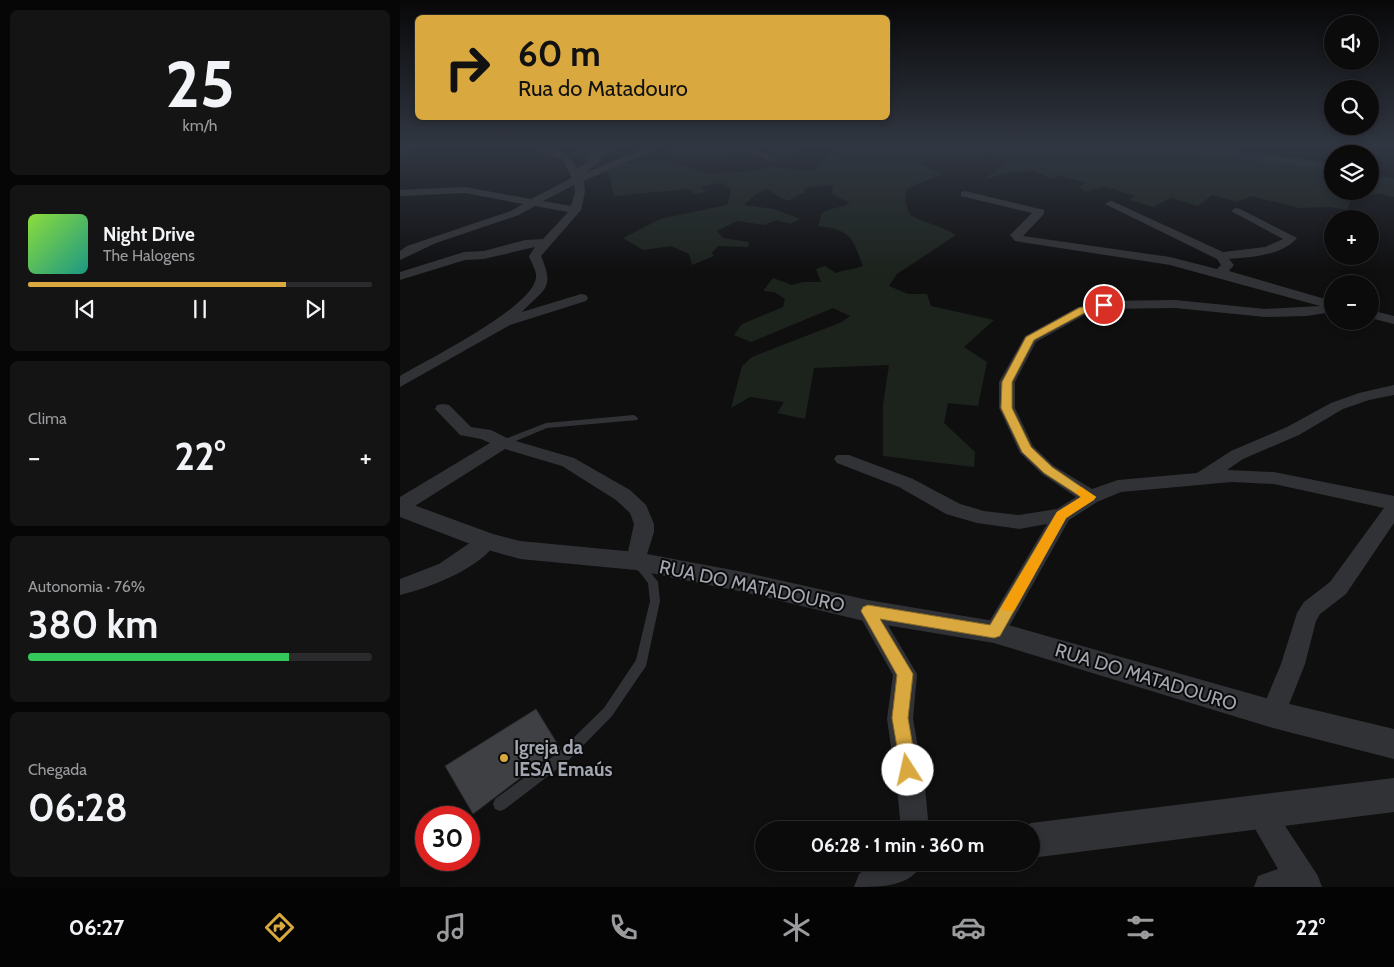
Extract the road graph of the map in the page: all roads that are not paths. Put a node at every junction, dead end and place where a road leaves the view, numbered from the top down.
1 (556, 188) edge
2 (581, 188) edge
3 (400, 193) edge
4 (965, 194) dead end
5 (532, 204) junction
6 (1110, 204) dead end
7 (576, 210) junction
8 (1236, 211) dead end
9 (546, 242) junction
10 (400, 256) edge
11 (1221, 256) junction
12 (1220, 273) junction
13 (400, 276) edge
14 (581, 298) dead end
15 (1324, 305) edge
16 (1324, 309) edge
17 (1379, 316) edge
18 (1394, 320) edge
19 (505, 322) junction
20 (400, 382) edge
21 (1394, 390) edge
22 (443, 409) dead end
23 (634, 418) dead end
24 (504, 443) junction
25 (843, 459) dead end
26 (1201, 479) junction
27 (1090, 497) junction
28 (1394, 503) edge
29 (400, 507) edge
30 (1394, 508) edge
31 (1062, 515) junction
32 (487, 540) junction
33 (636, 562) junction
34 (400, 587) edge
35 (868, 611) junction
36 (994, 632) junction
37 (1273, 714) junction
38 (1394, 744) edge
39 (1394, 795) edge
40 (500, 804) dead end
41 (1260, 812) junction
42 (914, 821) edge
43 (1040, 839) edge
44 (894, 871) edge
45 (1304, 882) edge
46 (872, 887) edge
47 (1270, 887) edge

1 - 5 street
2 - 7 street
3 - 5 street
4 - 12 street
5 - 7 street
5 - 10 street
6 - 11 street
7 - 9 street
8 - 11 street
9 - 13 street
9 - 19 street
11 - 12 street
12 - 15 street
14 - 19 street
16 - 27 street
17 - 18 street
19 - 20 street
21 - 26 street
22 - 24 street
23 - 24 lane
24 - 29 street
24 - 33 street
25 - 31 street
26 - 27 street
26 - 28 street
27 - 31 street
29 - 32 street, RUA DO MATADOURO
30 - 37 street
31 - 36 street
32 - 33 street, RUA DO MATADOURO
32 - 34 street
33 - 35 street, RUA DO MATADOURO
33 - 40 lane
35 - 36 street, RUA DO MATADOURO
35 - 42 street
36 - 37 street, RUA DO MATADOURO
37 - 38 street, RUA DO MATADOURO
39 - 41 street
41 - 43 street
41 - 45 street
44 - 46 street
45 - 47 street

